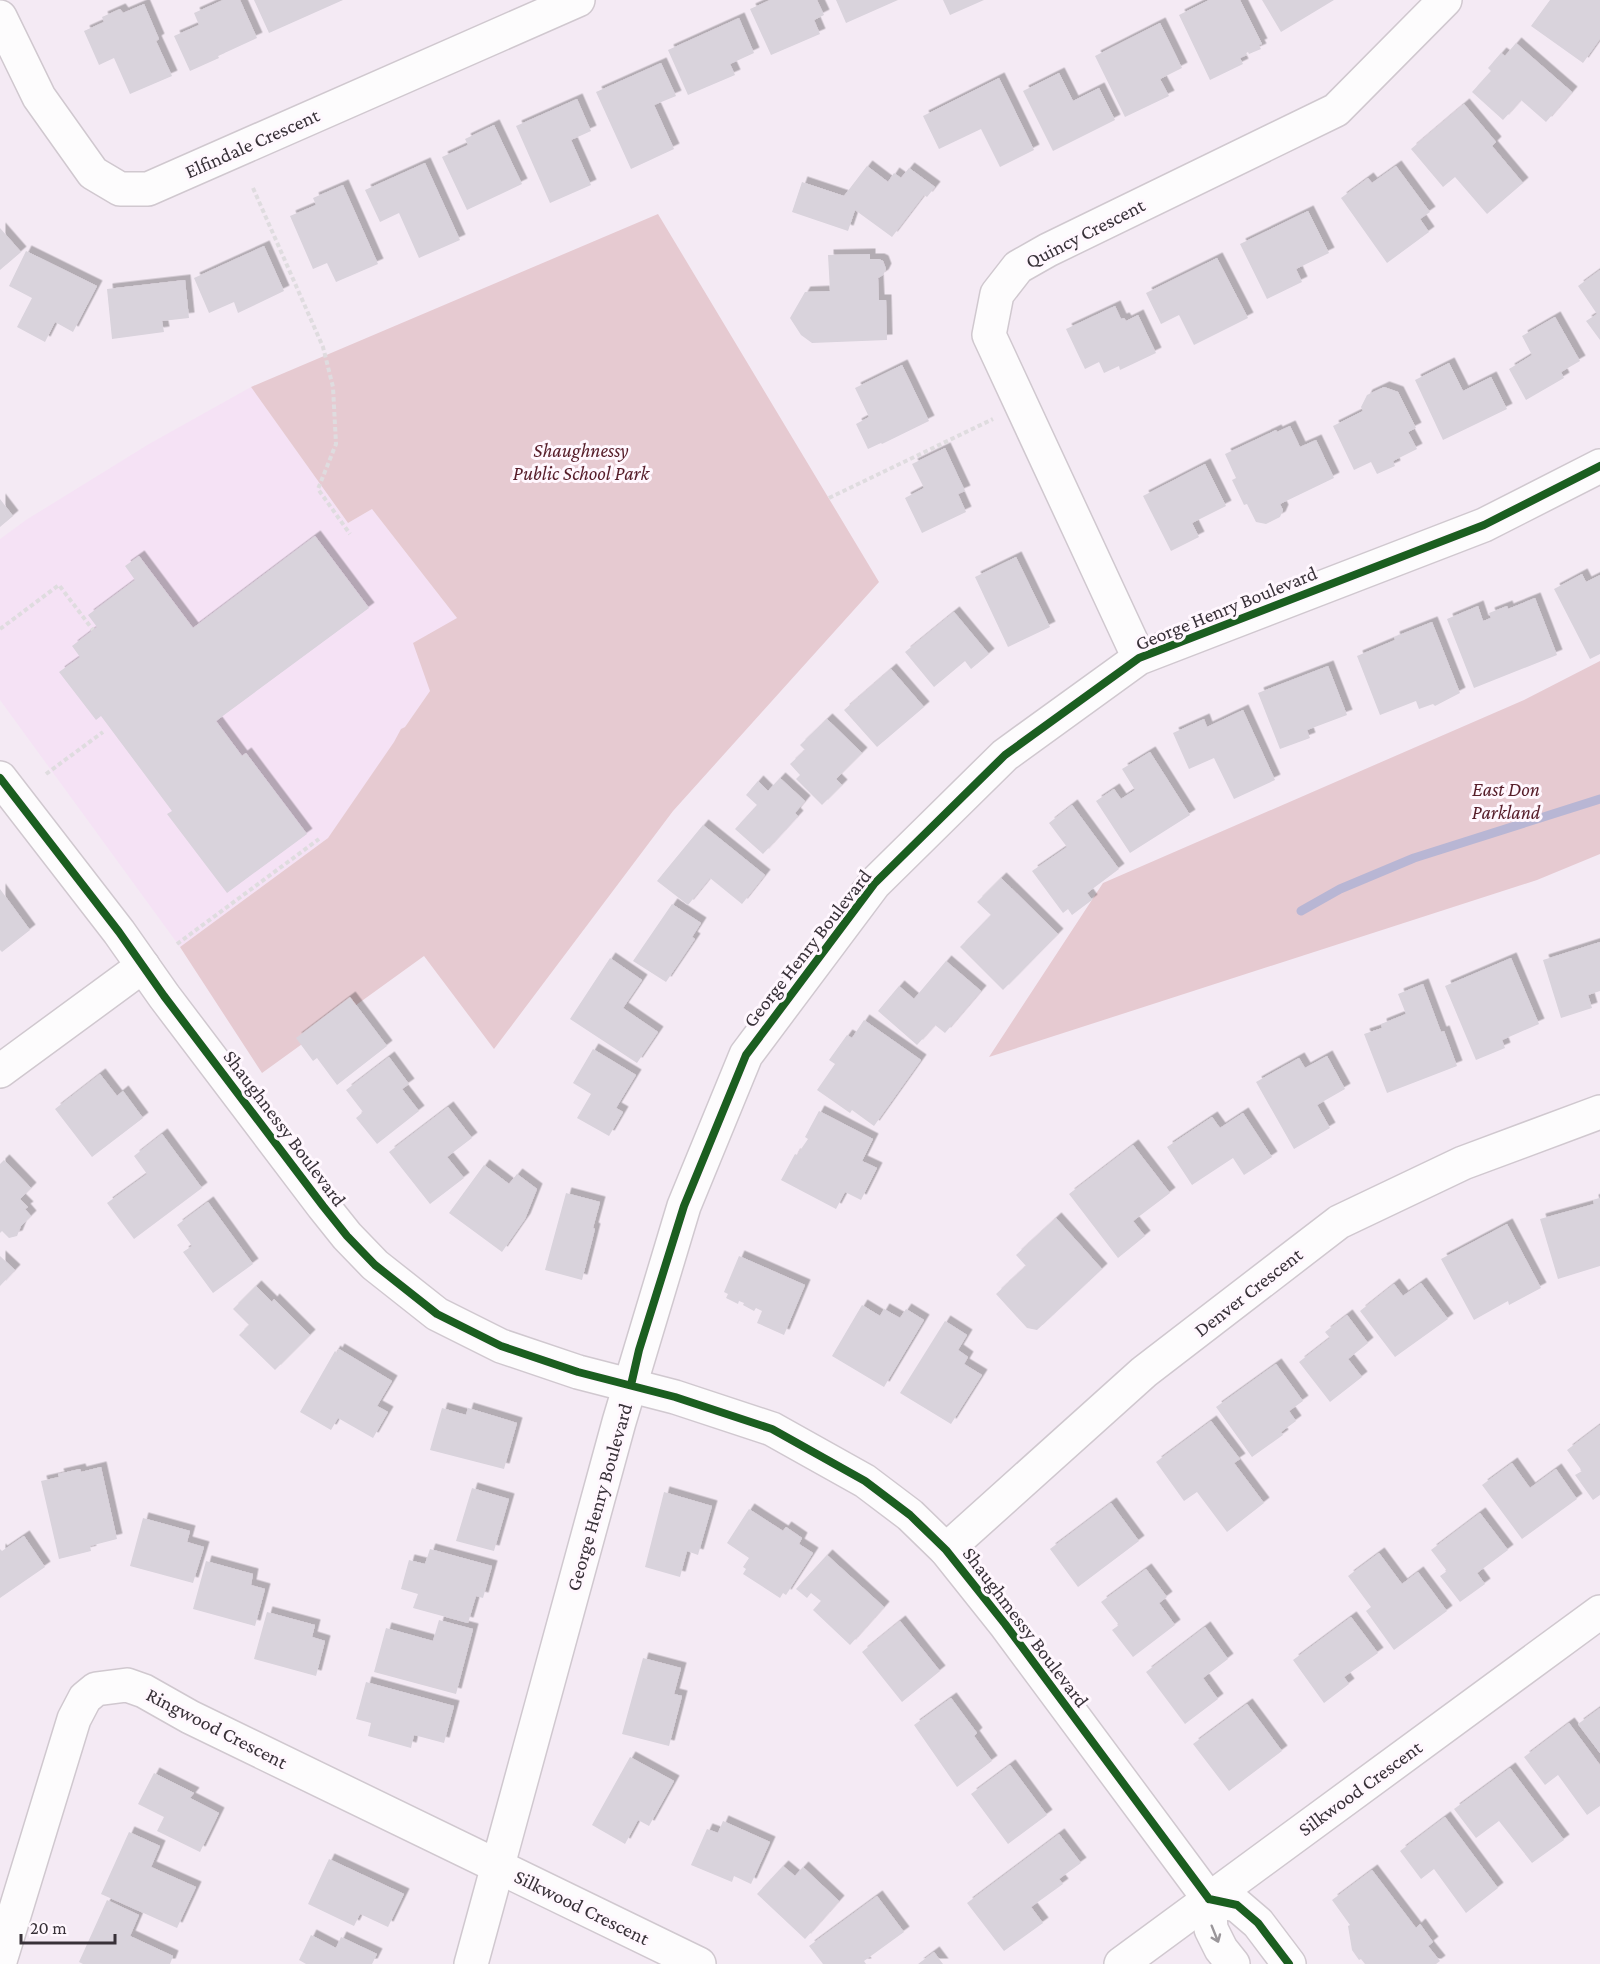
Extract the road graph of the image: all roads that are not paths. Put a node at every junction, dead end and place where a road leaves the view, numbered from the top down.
1 (578, 0) edge
2 (1445, 0) edge
3 (0, 17) edge
4 (1600, 466) edge
5 (1139, 658) junction
6 (0, 778) edge
7 (143, 966) junction
8 (0, 1071) edge
9 (1600, 1112) edge
10 (631, 1385) junction
11 (946, 1550) junction
12 (1600, 1612) edge
13 (498, 1867) junction
14 (1209, 1899) junction
15 (0, 1961) edge
16 (471, 1964) edge
17 (699, 1964) edge
18 (1121, 1964) edge
19 (1233, 1964) edge
20 (1289, 1964) edge

1 - 3 street, Elfindale Crescent
2 - 5 street, Quincy Crescent
4 - 5 street, George Henry Boulevard
5 - 10 street, George Henry Boulevard
6 - 7 street, Shaughnessy Boulevard
7 - 8 street
7 - 10 street, Shaughnessy Boulevard
9 - 11 street, Denver Crescent
10 - 11 street, Shaughmessy Boulevard
10 - 13 street, George Henry Boulevard
11 - 14 street, Shaughmessy Boulevard
12 - 14 street, Silkwood Crescent
13 - 15 street, Ringwood Crescent
13 - 16 street, George Henry Boulevard
13 - 17 street, Silkwood Crescent
14 - 18 street, Silkwood Crescent
14 -> 19 street
14 - 20 street

